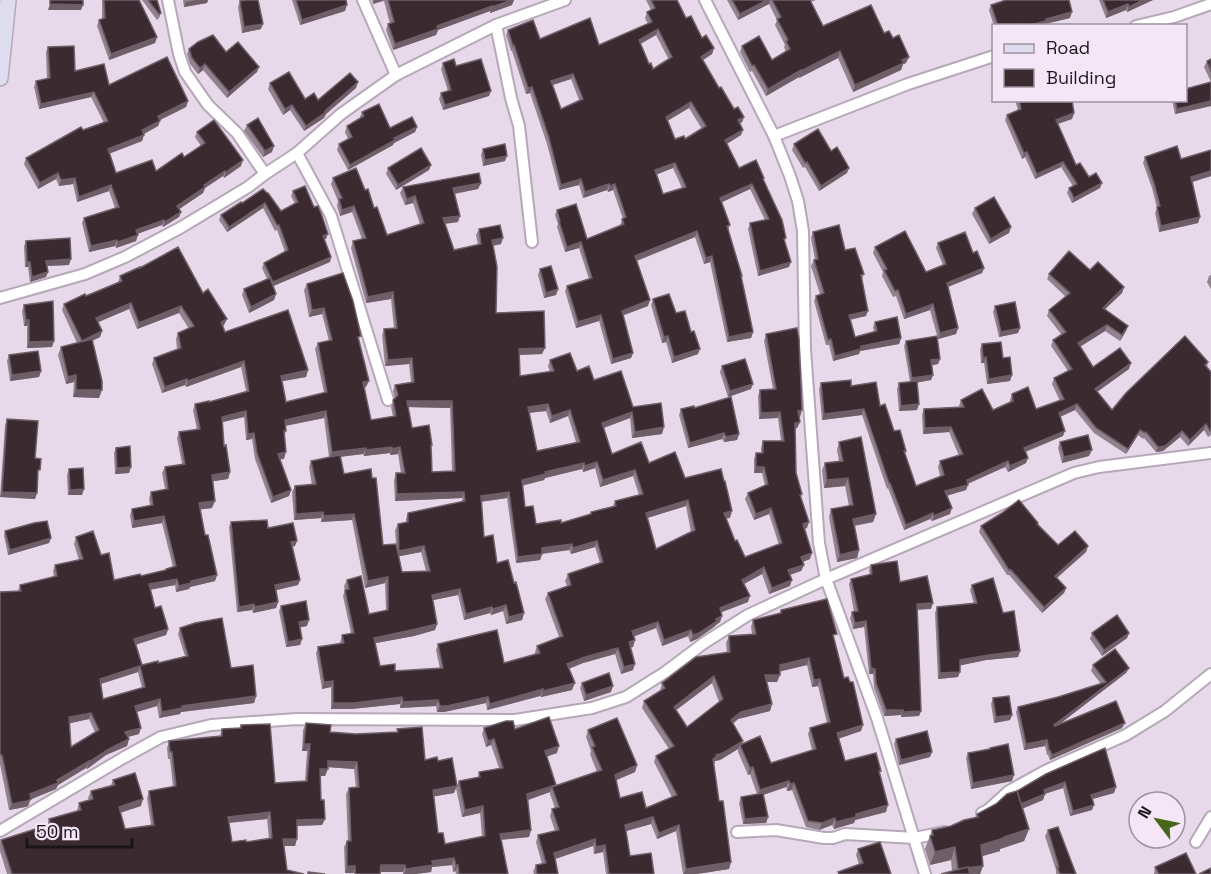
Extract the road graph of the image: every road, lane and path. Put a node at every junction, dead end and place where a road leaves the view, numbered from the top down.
1 (168, 0) edge
2 (363, 0) edge
3 (565, 0) edge
4 (705, 0) edge
5 (1211, 4) edge
6 (5, 9) edge
7 (1144, 24) edge
8 (496, 25) junction
9 (992, 56) edge
10 (396, 75) junction
11 (0, 78) edge
12 (774, 136) junction
13 (297, 153) junction
14 (265, 174) junction
15 (532, 242) dead end
16 (0, 298) edge
17 (388, 400) dead end
18 (1211, 453) edge
19 (826, 579) junction
20 (1211, 674) edge
21 (1211, 817) edge
22 (971, 820) edge
23 (954, 828) edge
24 (0, 831) edge
25 (736, 832) dead end
26 (915, 838) junction
27 (1196, 842) dead end
28 (925, 874) edge

1 - 14 street
2 - 10 street
3 - 8 street
4 - 12 street
5 - 7 street
6 - 11 main road
8 - 10 street
8 - 15 street
9 - 12 street
10 - 13 street
12 - 19 street
13 - 14 street
13 - 17 street
14 - 16 street
18 - 19 street
19 - 24 street
19 - 26 street
20 - 22 street
21 - 27 street
23 - 26 street
25 - 26 street
26 - 28 street

